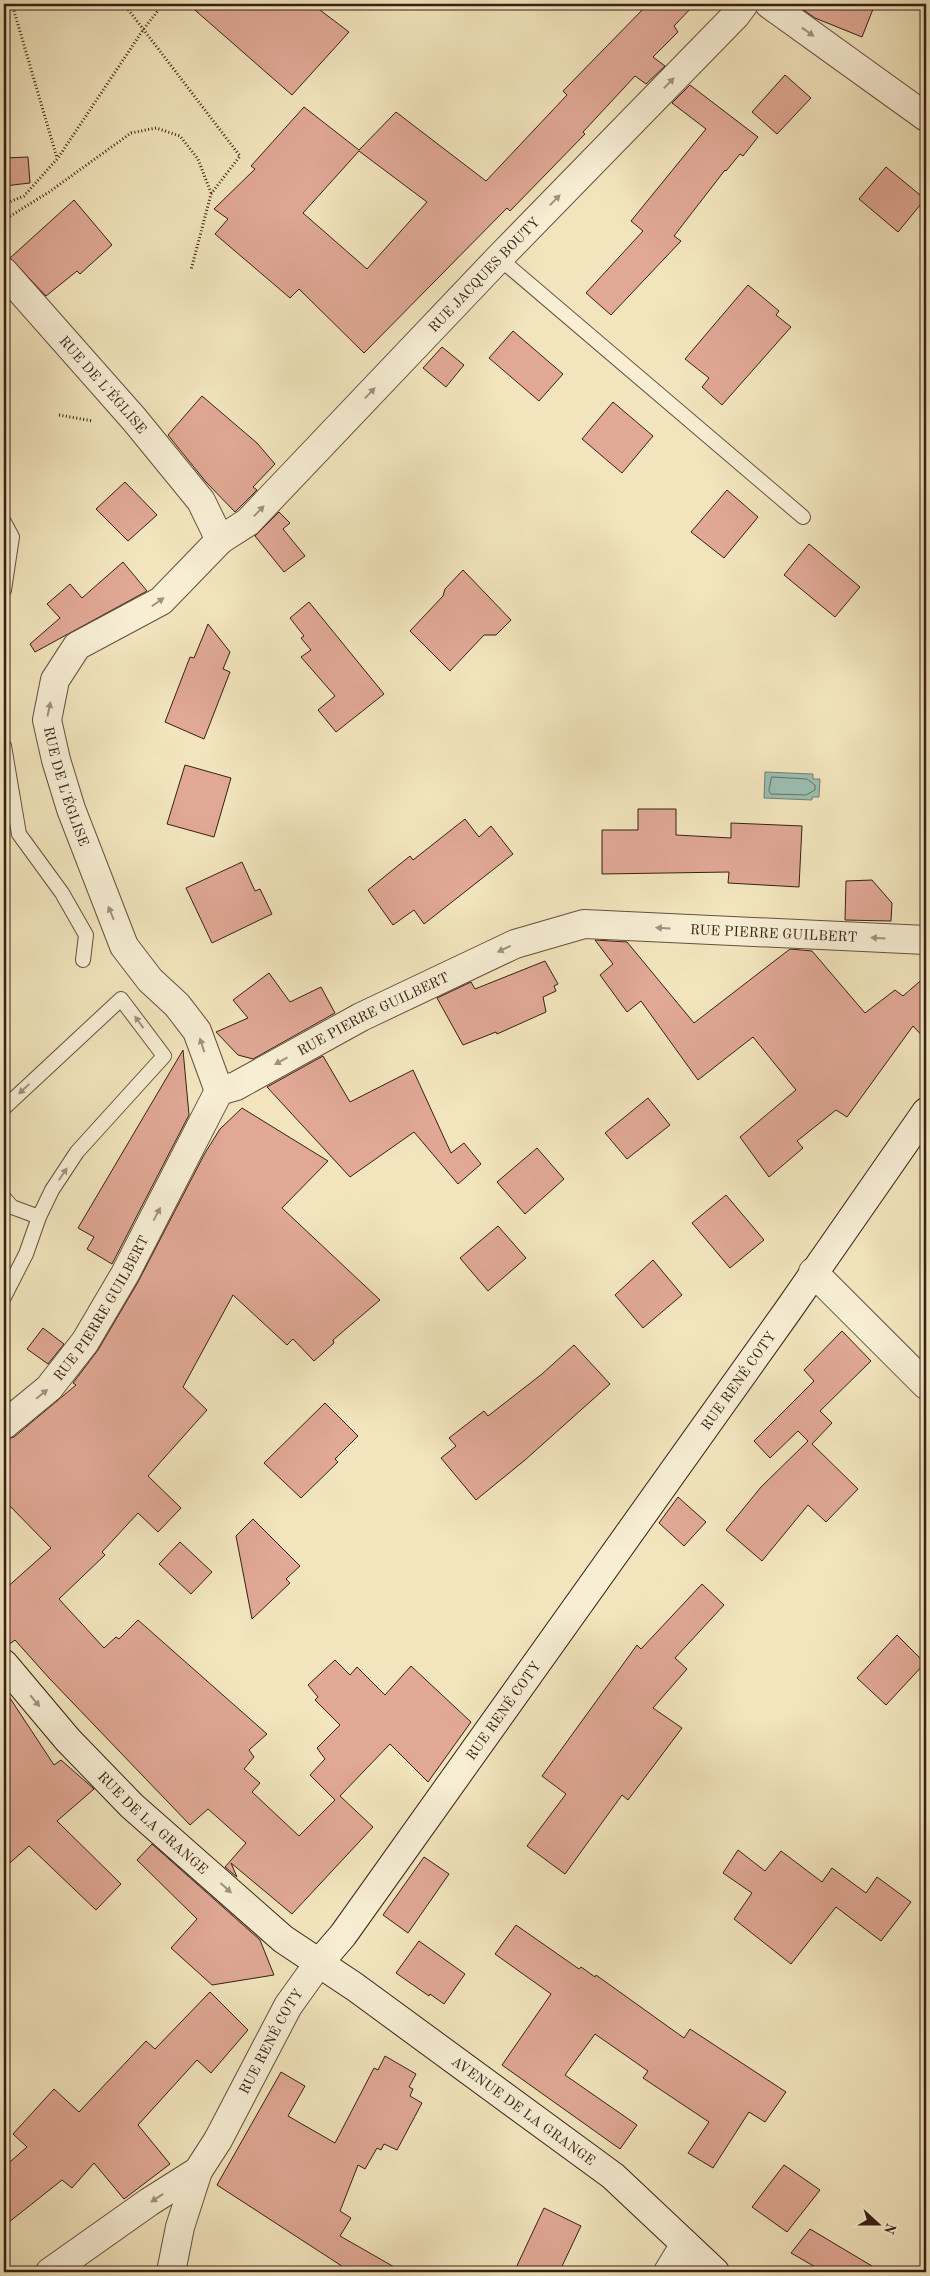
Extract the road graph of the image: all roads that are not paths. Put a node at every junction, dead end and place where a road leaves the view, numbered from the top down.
1 (744, 4) edge
2 (769, 4) edge
3 (926, 117) edge
4 (499, 258) junction
5 (4, 272) edge
6 (803, 517) dead end
7 (4, 522) edge
8 (220, 540) junction
9 (4, 590) edge
10 (4, 746) edge
11 (926, 940) edge
12 (83, 960) dead end
13 (219, 1091) junction
14 (4, 1108) edge
15 (926, 1112) edge
16 (4, 1198) edge
17 (39, 1217) junction
18 (813, 1272) junction
19 (4, 1297) edge
20 (926, 1385) edge
21 (4, 1424) edge
22 (7, 1675) edge
23 (318, 1964) junction
24 (198, 2171) junction
25 (685, 2244) junction
26 (50, 2272) edge
27 (171, 2272) edge
28 (668, 2272) edge
29 (715, 2272) edge

4 -> 1 street, RUE JACQUES BOUTY
2 -> 3 street
4 - 6 lane
8 -> 4 street, RUE JACQUES BOUTY
5 - 8 street, RUE DE L'ÉGLISE
7 - 9 lane
13 -> 8 street, RUE DE L'ÉGLISE
10 - 12 lane
11 -> 13 street, RUE PIERRE GUILBERT
21 -> 13 street, RUE PIERRE GUILBERT
17 -> 14 lane
15 - 18 street, RUE RENÉ COTY
16 - 17 lane
17 - 19 lane
18 - 20 street
18 - 23 street, RUE RENÉ COTY
22 -> 23 street, RUE DE LA GRANGE
23 - 24 street, RUE RENÉ COTY
23 - 25 street, AVENUE DE LA GRANGE
24 -> 26 street, RUE RENÉ COTY
24 - 27 street
25 - 28 street
25 - 29 street, AVENUE DE LA GRANGE

